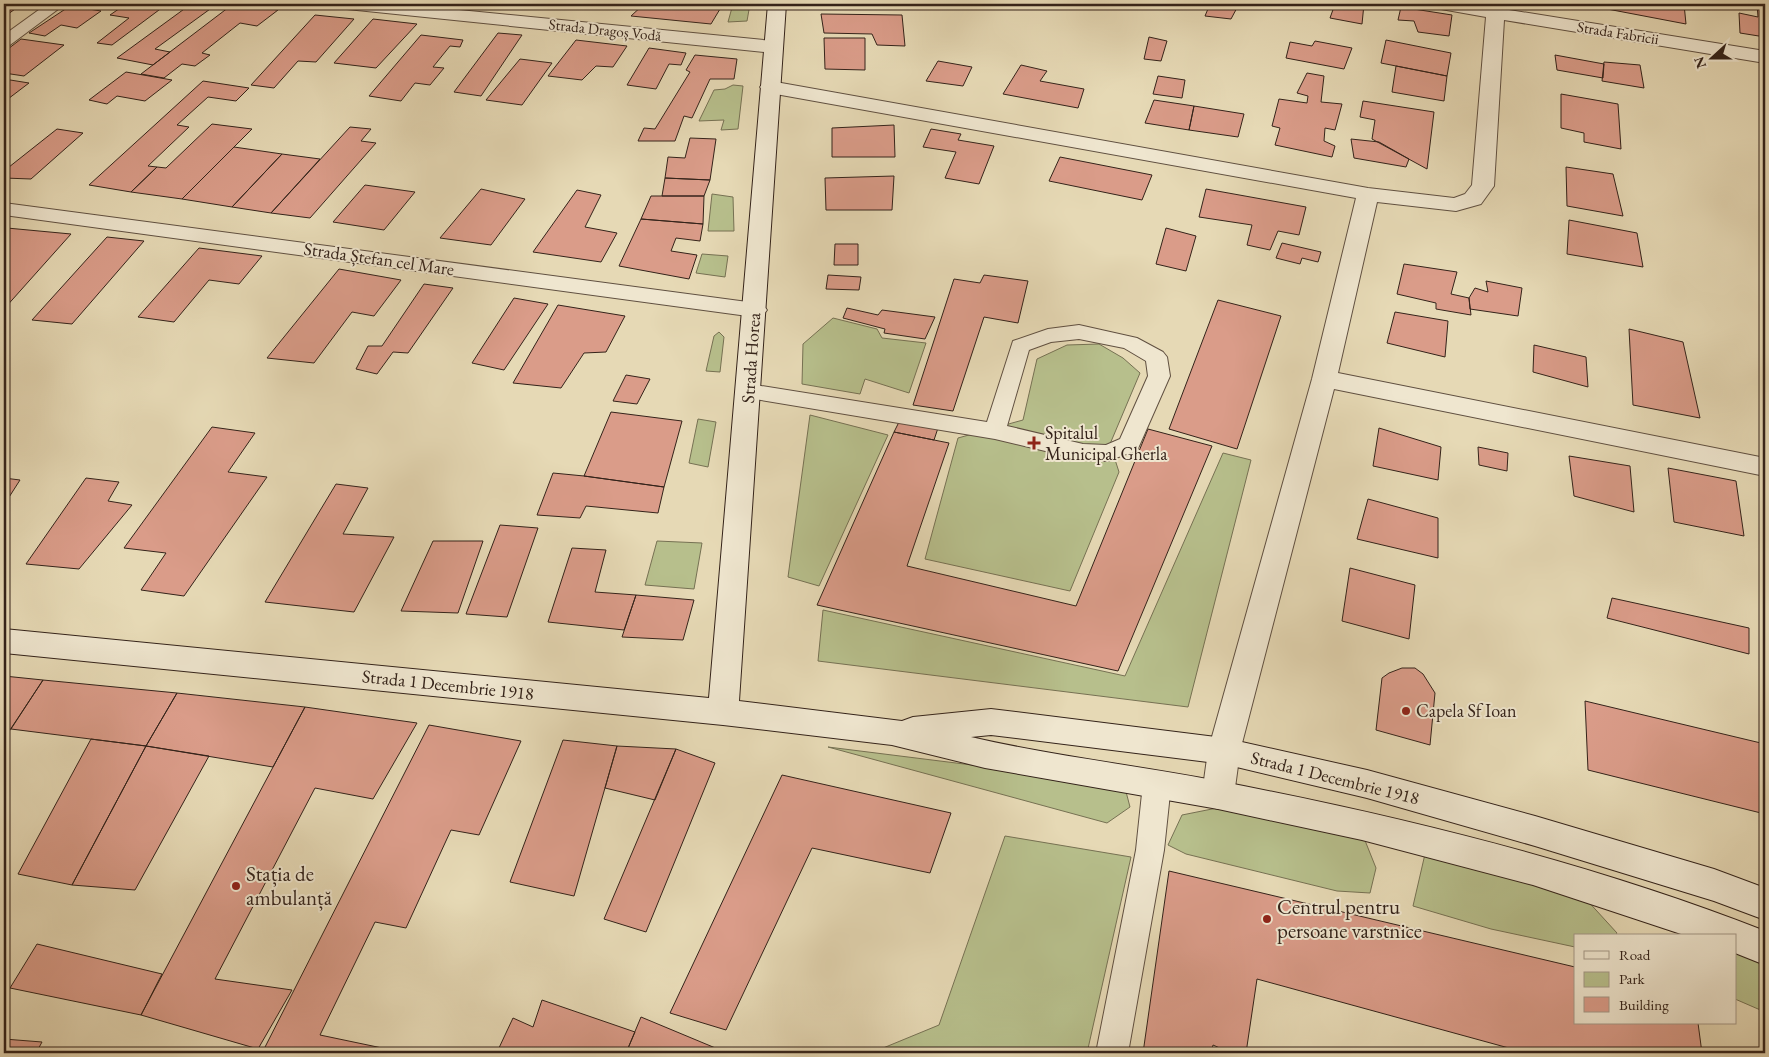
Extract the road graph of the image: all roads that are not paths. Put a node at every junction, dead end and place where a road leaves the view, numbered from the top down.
1 (58, 4) edge
2 (347, 4) edge
3 (777, 4) edge
4 (1441, 4) edge
5 (1495, 13) junction
6 (4, 42) edge
7 (773, 47) junction
8 (1765, 57) edge
9 (770, 87) junction
10 (1368, 194) junction
11 (4, 209) edge
12 (755, 310) junction
13 (1324, 379) junction
14 (749, 391) junction
15 (995, 431) junction
16 (1765, 467) edge
17 (4, 642) edge
18 (723, 712) junction
19 (892, 732) junction
20 (1224, 751) junction
21 (1157, 784) junction
22 (1218, 795) junction
23 (1765, 904) edge
24 (1728, 934) edge
25 (1736, 937) edge
26 (1765, 948) edge
27 (1112, 1053) edge

1 - 6 lane
2 - 7 street, Strada Dragoș Vodă
3 - 7 street, Strada Horea
4 - 5 street, Strada Fabricii
5 - 8 street, Strada Fabricii
5 - 10 street
7 - 9 street, Strada Horea
9 - 10 street
9 - 12 street, Strada Horea
10 - 13 street
11 - 12 street, Strada Ștefan cel Mare
12 - 14 street, Strada Horea
13 - 16 street
13 - 20 street
14 - 15 lane
14 - 18 street, Strada Horea
15 - 15 lane
17 - 18 street, Strada 1 Decembrie 1918
18 - 19 street, Strada 1 Decembrie 1918
19 - 20 street, Strada 1 Decembrie 1918
19 - 21 street, Strada 1 Decembrie 1918
20 - 22 street
20 - 23 street, Strada 1 Decembrie 1918
21 - 22 street, Strada 1 Decembrie 1918
21 - 27 lane
22 - 24 street, Strada 1 Decembrie 1918
25 - 26 street, Strada 1 Decembrie 1918

